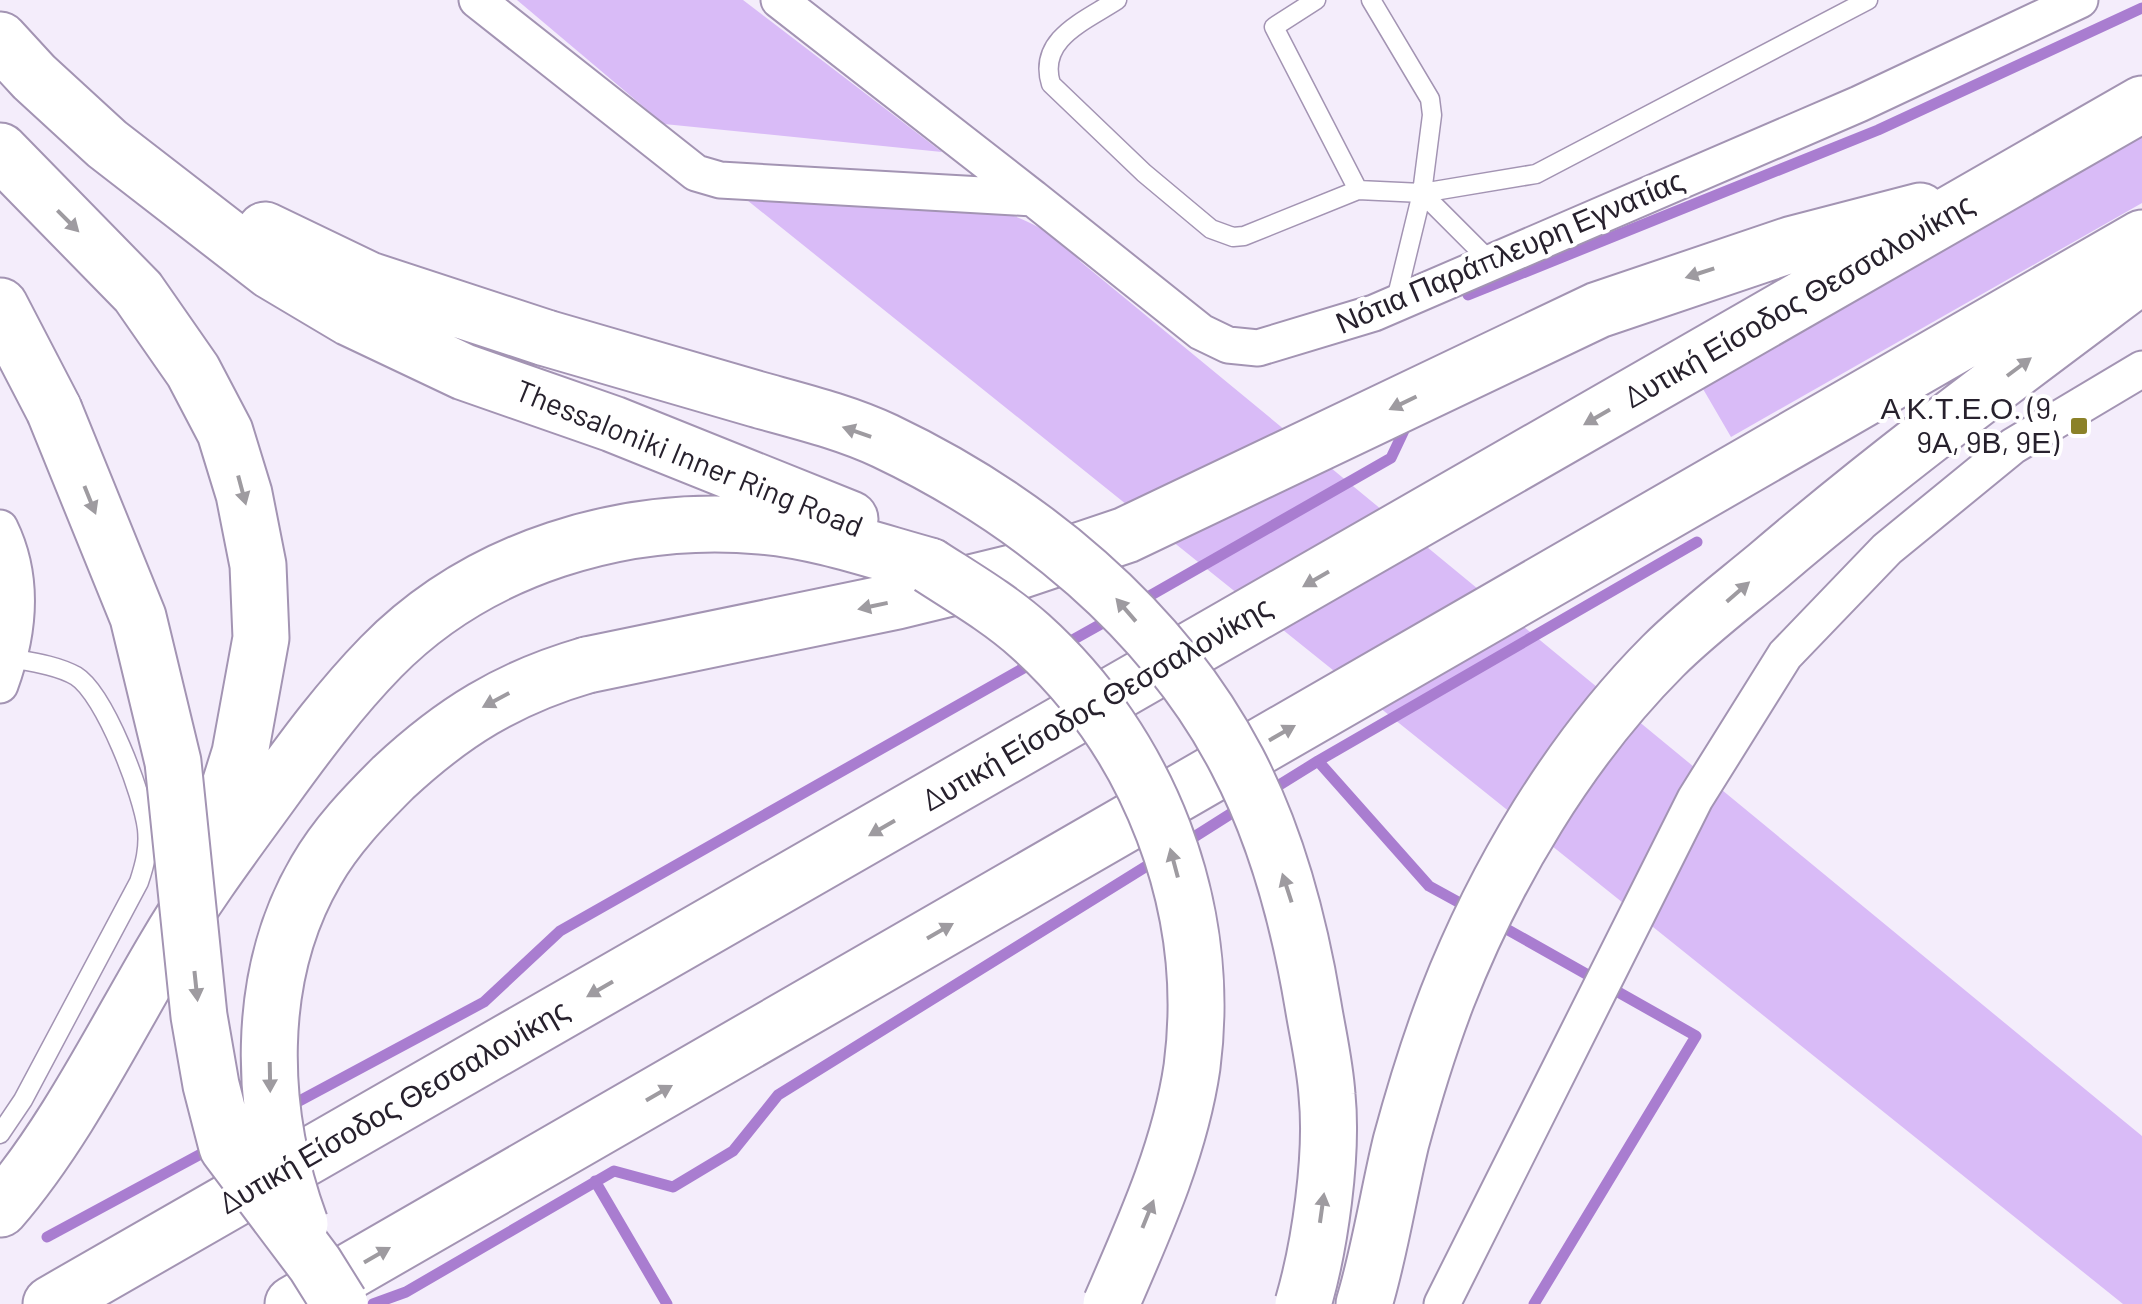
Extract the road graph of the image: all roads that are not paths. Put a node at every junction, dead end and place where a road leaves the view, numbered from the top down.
1 (477, 0) edge
2 (779, 0) edge
3 (1117, 0) edge
4 (1316, 0) edge
5 (1372, 0) edge
6 (1868, 0) edge
7 (2080, 0) edge
8 (0, 40) edge
9 (2142, 104) edge
10 (0, 151) edge
11 (144, 170) junction
12 (1358, 190) junction
13 (1422, 193) junction
14 (1986, 194) junction
15 (1033, 198) junction
16 (2142, 238) edge
17 (1491, 262) junction
18 (2142, 275) edge
19 (1394, 304) junction
20 (0, 306) edge
21 (2142, 370) edge
22 (0, 528) edge
23 (930, 566) junction
24 (4, 672) edge
25 (194, 898) junction
26 (0, 1134) edge
27 (0, 1209) edge
28 (316, 1291) edge
29 (51, 1304) edge
30 (1111, 1304) edge
31 (1303, 1304) edge
32 (1364, 1304) edge
33 (1442, 1304) edge

1 - 15 street
2 - 15 street, Νότια Παράπλευρη Εγνατίας
3 - 12 lane
4 - 12 lane
5 - 13 lane
6 - 13 lane
7 - 17 street, Νότια Παράπλευρη Εγνατίας
8 - 11 highway, Thessaloniki Inner Ring Road
9 - 14 highway, Δυτική Είσοδος Θεσσαλονίκης
10 -> 25 highway
11 - 23 highway, Thessaloniki Inner Ring Road
31 -> 11 highway, bridge
12 - 13 lane
13 - 17 lane
13 - 19 lane
14 -> 28 highway, bridge
14 -> 29 highway, Δυτική Είσοδος Θεσσαλονίκης
15 - 19 street, Νότια Παράπλευρη Εγνατίας
28 -> 16 highway
17 - 19 street, Νότια Παράπλευρη Εγνατίας
32 -> 18 highway
20 -> 28 highway, bridge
21 - 33 street
22 - 24 street
23 - 25 highway
30 -> 23 highway, Thessaloniki Inner Ring Road, bridge
24 - 26 lane
25 - 27 highway

